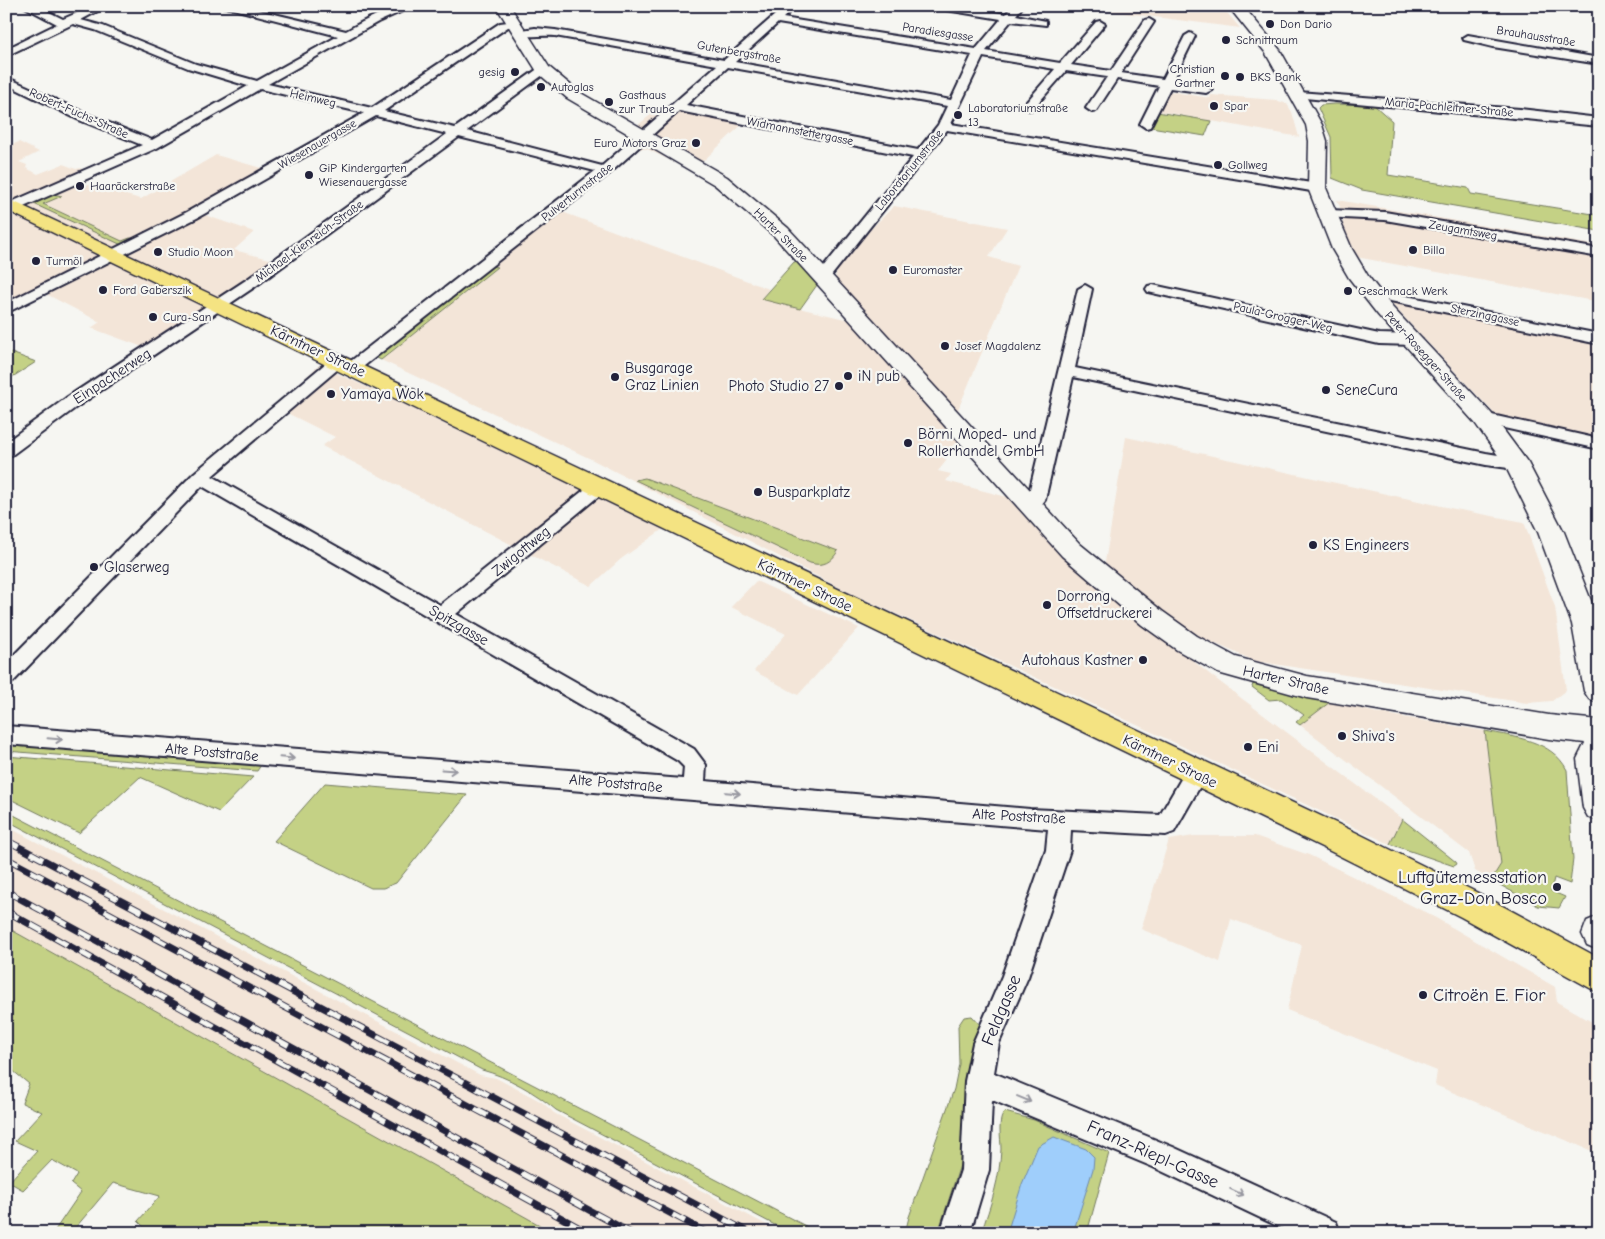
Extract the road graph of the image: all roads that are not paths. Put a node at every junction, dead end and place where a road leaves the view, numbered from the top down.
1 (28, 6) edge
2 (102, 6) edge
3 (227, 6) edge
4 (409, 6) edge
5 (503, 6) edge
6 (791, 6) edge
7 (940, 6) edge
8 (1018, 6) edge
9 (1235, 6) edge
10 (1009, 18) junction
11 (776, 20) junction
12 (72, 21) junction
13 (1149, 22) dead end
14 (1042, 23) dead end
15 (1100, 24) dead end
16 (516, 28) junction
17 (348, 35) junction
18 (1190, 36) dead end
19 (1468, 38) dead end
20 (6, 53) edge
21 (979, 53) junction
22 (1599, 61) edge
23 (728, 64) junction
24 (1062, 68) junction
25 (543, 70) junction
26 (1114, 76) junction
27 (6, 80) edge
28 (1165, 85) junction
29 (260, 86) junction
30 (1206, 90) dead end
31 (1298, 95) junction
32 (954, 104) junction
33 (1029, 106) dead end
34 (679, 107) junction
35 (1092, 108) dead end
36 (374, 112) junction
37 (1599, 122) edge
38 (1146, 124) dead end
39 (944, 126) junction
40 (458, 132) junction
41 (644, 138) junction
42 (153, 145) junction
43 (922, 155) junction
44 (605, 170) junction
45 (1317, 188) junction
46 (13, 210) edge
47 (1327, 214) junction
48 (1599, 253) edge
49 (116, 256) junction
50 (823, 277) junction
51 (1085, 289) dead end
52 (1153, 289) dead end
53 (1370, 293) junction
54 (220, 305) junction
55 (6, 309) edge
56 (1599, 339) edge
57 (1414, 340) junction
58 (346, 364) junction
59 (1066, 371) junction
60 (1483, 418) junction
61 (1599, 444) edge
62 (6, 451) edge
63 (1516, 463) junction
64 (200, 477) junction
65 (600, 486) junction
66 (1028, 504) junction
67 (442, 615) junction
68 (6, 676) edge
69 (1599, 691) edge
70 (1599, 732) edge
71 (6, 735) edge
72 (1599, 746) edge
73 (1196, 774) junction
74 (693, 789) junction
75 (1599, 808) edge
76 (1057, 820) junction
77 (1599, 977) edge
78 (979, 1081) junction
79 (955, 1233) edge
80 (1325, 1233) edge

1 - 12 street, Heimweg
2 - 12 street
3 - 17 street
4 - 17 street
5 - 16 main road, Harter Straße
6 - 11 street, Pulverturmstraße
7 - 10 street
8 - 10 street, Laboratoriumstraße
9 - 31 main road, Peter-Rosegger-Straße
10 - 14 street
10 - 21 street, Laboratoriumstraße
11 - 21 street, Paradiesgasse
11 - 23 street, Pulverturmstraße
12 - 20 street
12 - 29 street, Heimweg
13 - 26 street
15 - 24 street
16 - 23 street, Gutenbergstraße
16 - 25 main road, Harter Straße
16 - 36 street, Wiesenauergasse
17 - 29 street
18 - 28 street
19 - 22 street, Brauhausstraße
21 - 24 street, Paradiesgasse
21 - 32 street, Laboratoriumstraße
23 - 32 street, Gutenbergstraße
23 - 34 street, Pulverturmstraße
24 - 26 street
24 - 33 street
25 - 40 street, Michael-Kienreich-Straße
25 - 41 main road, Harter Straße
26 - 28 street
26 - 35 street
27 - 42 street, Robert-Fuchs-Straße
28 - 30 street
28 - 38 street
29 - 36 street, Heimweg
29 - 42 street
31 - 37 street, Maria-Pachleitner-Straße
31 - 45 main road, Peter-Rosegger-Straße
32 - 39 street, Laboratoriumstraße
34 - 41 street, Pulverturmstraße
34 - 43 street, Widmannstettergasse
36 - 40 street, Heimweg
36 - 49 street, Wiesenauergasse
39 - 43 street, Laboratoriumstraße
39 - 45 street
40 - 44 street, Heimweg
40 - 54 street, Michael-Kienreich-Straße
41 - 44 street, Pulverturmstraße
41 - 50 main road, Harter Straße
42 - 46 street
43 - 50 street, Laboratoriumstraße
44 - 58 street, Pulverturmstraße
45 - 47 main road, Peter-Rosegger-Straße
46 - 49 main road, Kärntner Straße
47 - 48 street, Zeugamtsweg
47 - 53 main road, Peter-Rosegger-Straße
49 - 54 main road, Kärntner Straße
49 - 55 street, Wiesenauergasse
50 - 66 main road, Harter Straße
51 - 59 street
52 - 57 street, Paula-Grogger-Weg
53 - 56 street, Sterzinggasse
53 - 57 main road, Peter-Rosegger-Straße
54 - 58 main road, Kärntner Straße
54 - 62 street, Einpacherweg
57 - 60 main road, Peter-Rosegger-Straße
58 - 64 street
58 - 65 main road, Kärntner Straße
59 - 63 street
59 - 66 street
60 - 61 street
60 - 63 main road, Peter-Rosegger-Straße
63 - 69 main road, Peter-Rosegger-Straße
64 - 67 street, Spitzgasse
64 - 68 street
65 - 67 street, Zwigottweg
65 - 73 main road, Kärntner Straße
66 - 70 main road, Harter Straße
67 - 74 street, Spitzgasse
71 -> 74 street, Alte Poststraße
72 - 75 main road
73 - 76 street, Alte Poststraße
73 - 77 main road, Kärntner Straße
74 -> 76 street, Alte Poststraße
76 - 78 street, Feldgasse
78 - 79 street, Feldgasse
78 -> 80 street, Franz-Riepl-Gasse

